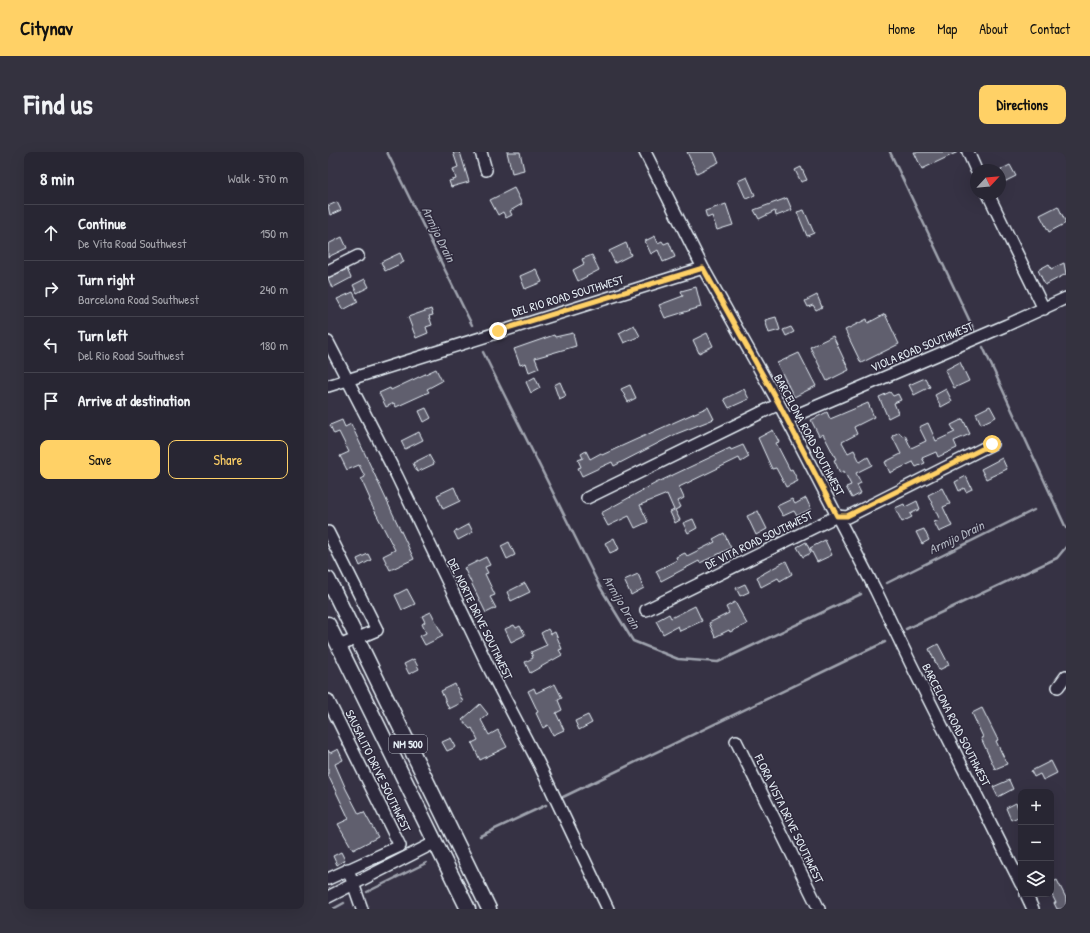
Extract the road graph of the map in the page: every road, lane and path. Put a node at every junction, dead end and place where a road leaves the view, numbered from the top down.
1 (481, 152) edge
2 (968, 152) edge
3 (646, 153) edge
4 (973, 164) edge
5 (486, 170) dead end
6 (991, 200) edge
7 (358, 256) dead end
8 (703, 268) junction
9 (328, 271) edge
10 (1066, 298) edge
11 (1044, 309) junction
12 (328, 342) edge
13 (347, 380) junction
14 (328, 386) edge
15 (779, 404) junction
16 (787, 419) junction
17 (992, 444) dead end
18 (587, 498) dead end
19 (837, 516) junction
20 (328, 532) edge
21 (328, 579) edge
22 (646, 610) dead end
23 (328, 624) edge
24 (356, 638) junction
25 (339, 646) junction
26 (1066, 676) edge
27 (1058, 687) dead end
28 (328, 700) edge
29 (736, 741) dead end
30 (436, 842) junction
31 (459, 848) junction
32 (442, 856) junction
33 (348, 869) junction
34 (1018, 878) edge
35 (328, 879) edge
36 (353, 884) junction
37 (328, 897) edge
38 (1028, 897) edge
39 (362, 909) edge
40 (468, 909) edge
41 (490, 909) edge
42 (608, 909) edge
43 (819, 909) edge
44 (1034, 909) edge

1 - 5 street
2 - 4 street
3 - 8 street, BARCELONA ROAD SOUTHWEST
6 - 11 street
7 - 9 street
8 - 13 street, DEL RIO ROAD SOUTHWEST
8 - 15 street, BARCELONA ROAD SOUTHWEST
10 - 11 street, VIOLA ROAD SOUTHWEST
11 - 16 street, VIOLA ROAD SOUTHWEST
12 - 13 street, DEL NORTE DRIVE SOUTHWEST
13 - 14 street, DEL RIO ROAD SOUTHWEST
13 - 42 street, DEL NORTE DRIVE SOUTHWEST
15 - 16 street, BARCELONA ROAD SOUTHWEST
15 - 18 street
16 - 19 street, BARCELONA ROAD SOUTHWEST
17 - 19 street, DE VITA ROAD SOUTHWEST
19 - 22 street, DE VITA ROAD SOUTHWEST
19 - 34 street, BARCELONA ROAD SOUTHWEST
20 - 24 street
21 - 24 main road, NM 500
23 - 25 main road, NM 500
24 - 25 street
24 - 31 main road, NM 500
25 - 30 main road, NM 500
26 - 27 street
28 - 33 street, SAUSALITO DRIVE SOUTHWEST
29 - 43 street, FLORA VISTA DRIVE SOUTHWEST
30 - 32 main road, NM 500
30 - 36 street
31 - 32 street
31 - 41 main road, NM 500
32 - 40 main road, NM 500
33 - 35 street
33 - 36 street
36 - 37 street
36 - 39 street
38 - 44 street

